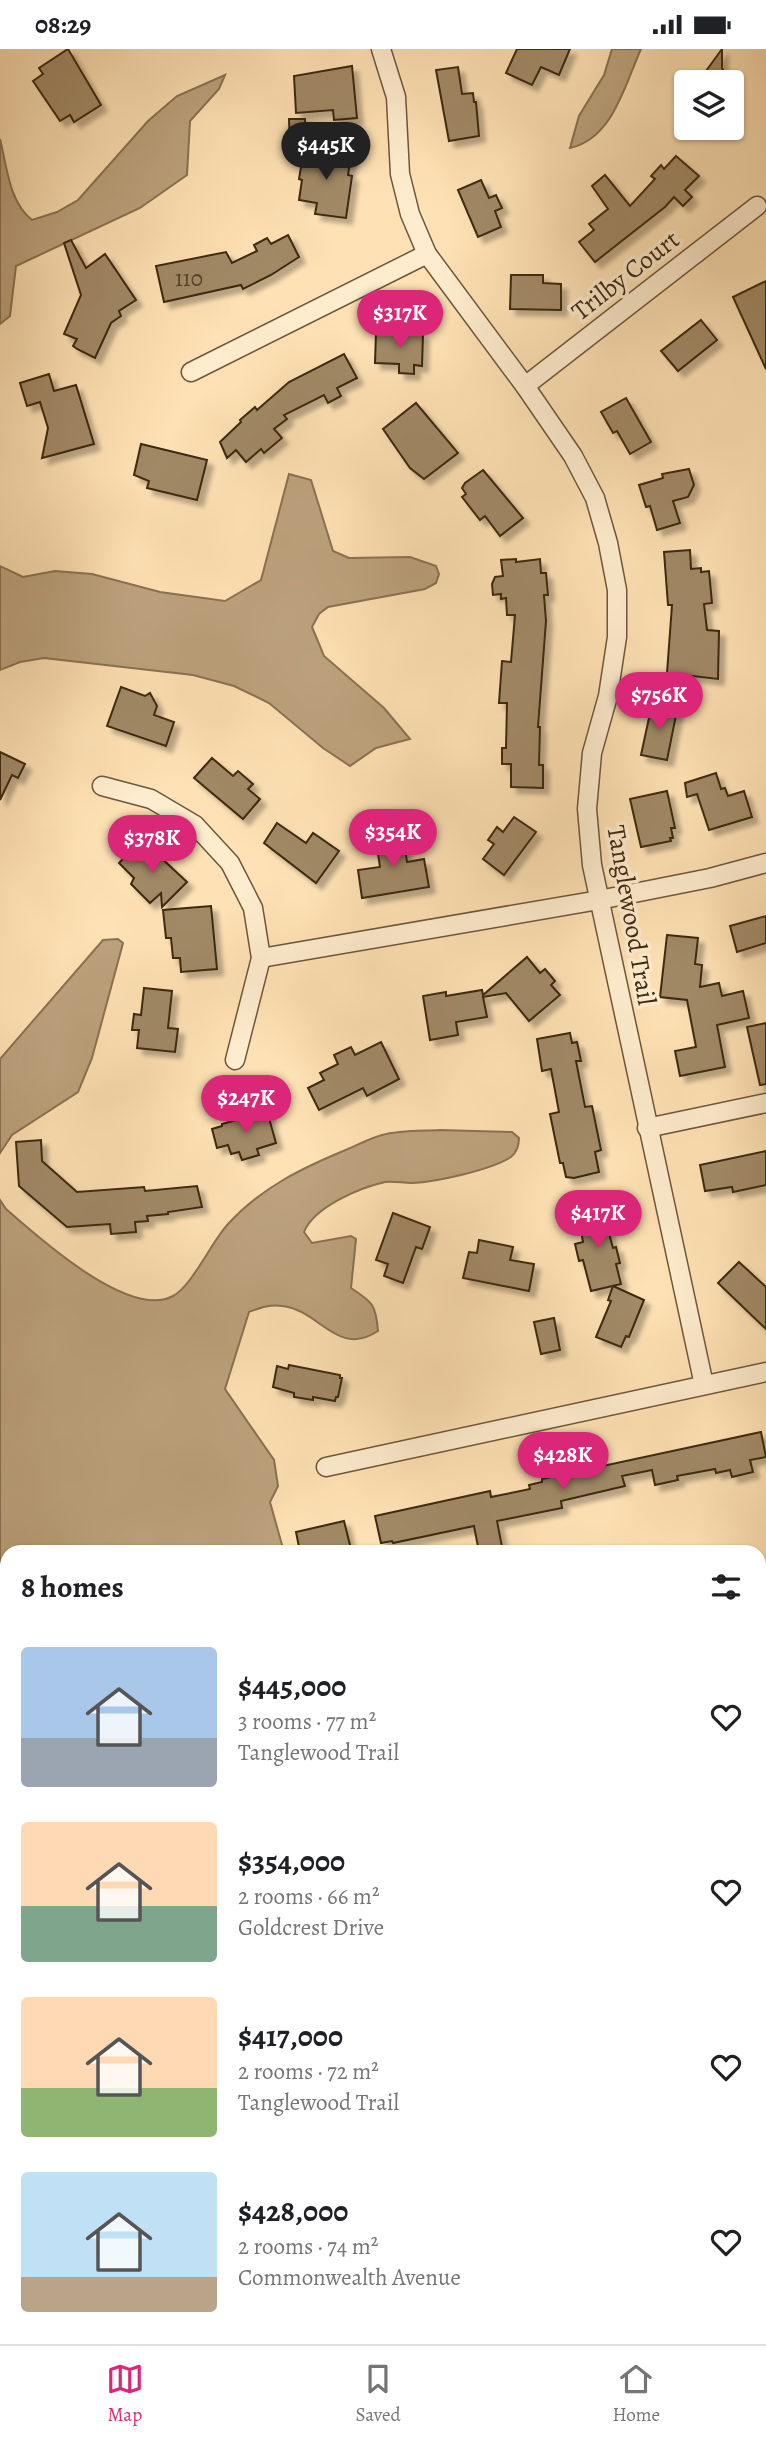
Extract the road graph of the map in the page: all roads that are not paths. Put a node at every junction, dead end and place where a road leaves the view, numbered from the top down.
1 (382, 49) edge
2 (757, 206) dead end
3 (427, 254) junction
4 (191, 372) dead end
5 (525, 386) junction
6 (102, 786) dead end
7 (766, 863) edge
8 (600, 899) junction
9 (261, 958) junction
10 (235, 1060) dead end
11 (766, 1103) edge
12 (648, 1128) junction
13 (766, 1372) edge
14 (704, 1385) junction
15 (327, 1467) dead end

1 - 3 street, Tanglewood Trail
2 - 5 street, Trilby Court
3 - 4 street
3 - 5 street, Tanglewood Trail
5 - 8 street, Tanglewood Trail
6 - 9 street
7 - 8 street
8 - 9 street
8 - 12 street, Tanglewood Trail
9 - 10 street
11 - 12 street
12 - 14 street, Tanglewood Trail
13 - 14 street
14 - 15 street

